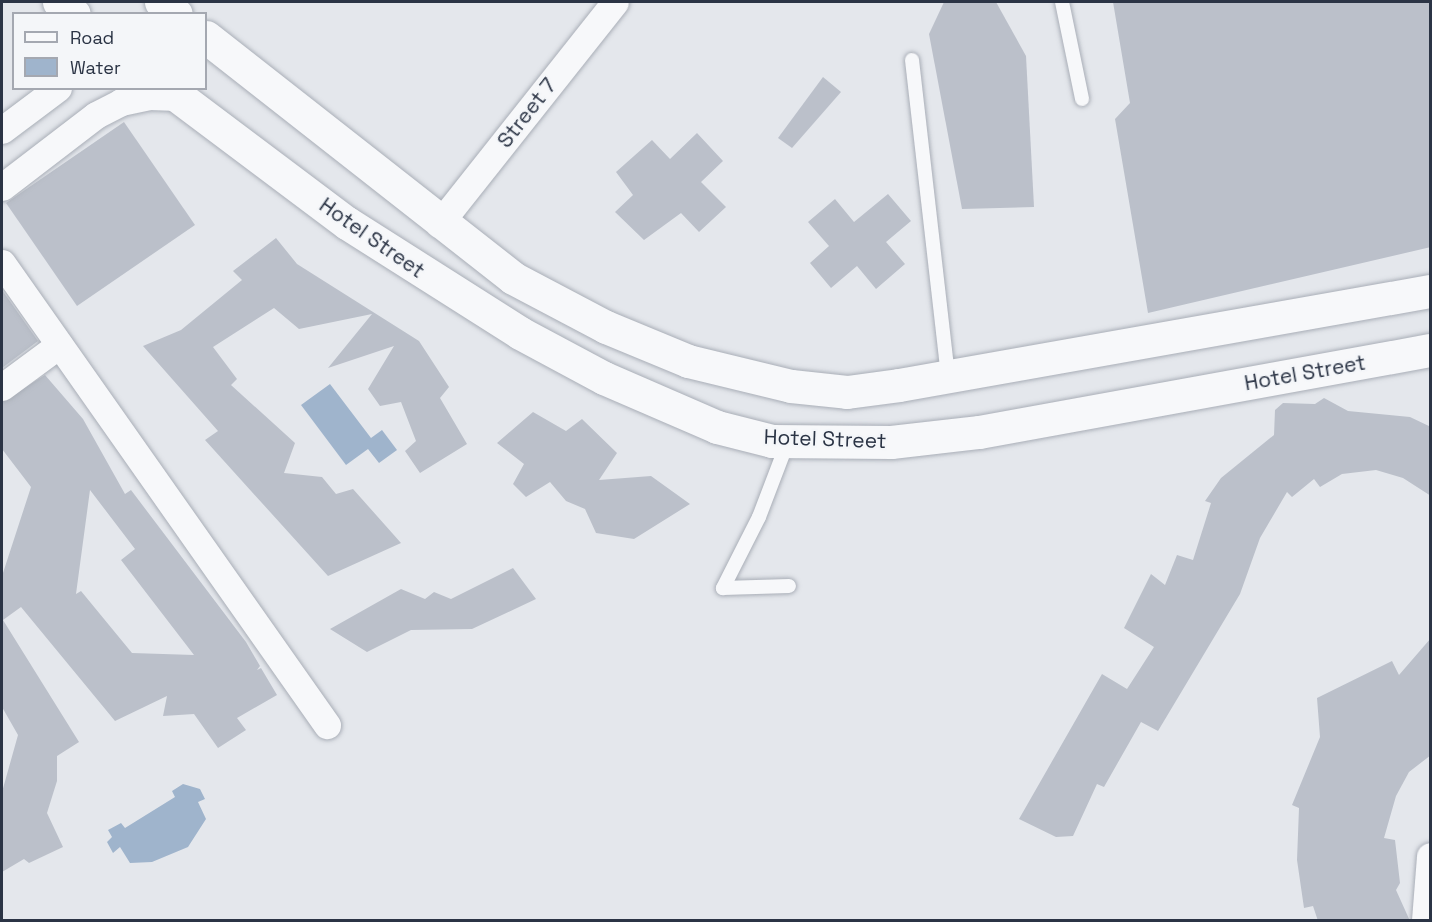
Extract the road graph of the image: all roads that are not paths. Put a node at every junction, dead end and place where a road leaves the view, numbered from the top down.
1 (59, 2) edge
2 (161, 2) edge
3 (615, 2) edge
4 (1062, 2) edge
5 (72, 12) edge
6 (174, 12) edge
7 (207, 38) edge
8 (912, 60) dead end
9 (55, 90) edge
10 (173, 93) edge
11 (1082, 99) dead end
12 (2, 130) edge
13 (2, 187) edge
14 (439, 225) junction
15 (2, 263) edge
16 (1431, 291) edge
17 (58, 345) junction
18 (1431, 350) edge
19 (948, 377) junction
20 (2, 387) edge
21 (788, 441) junction
22 (789, 586) dead end
23 (327, 725) dead end
24 (1431, 856) edge
25 (1425, 921) edge

1 - 5 street
2 - 6 street
3 - 14 street, Street 7
4 - 11 lane
7 - 14 street
8 - 19 lane
9 - 12 street
10 - 13 street
10 - 21 street, Hotel Street
14 - 19 street
15 - 17 street
16 - 19 street
17 - 20 street
17 - 23 street
18 - 21 street, Hotel Street
21 - 22 lane
24 - 25 street

